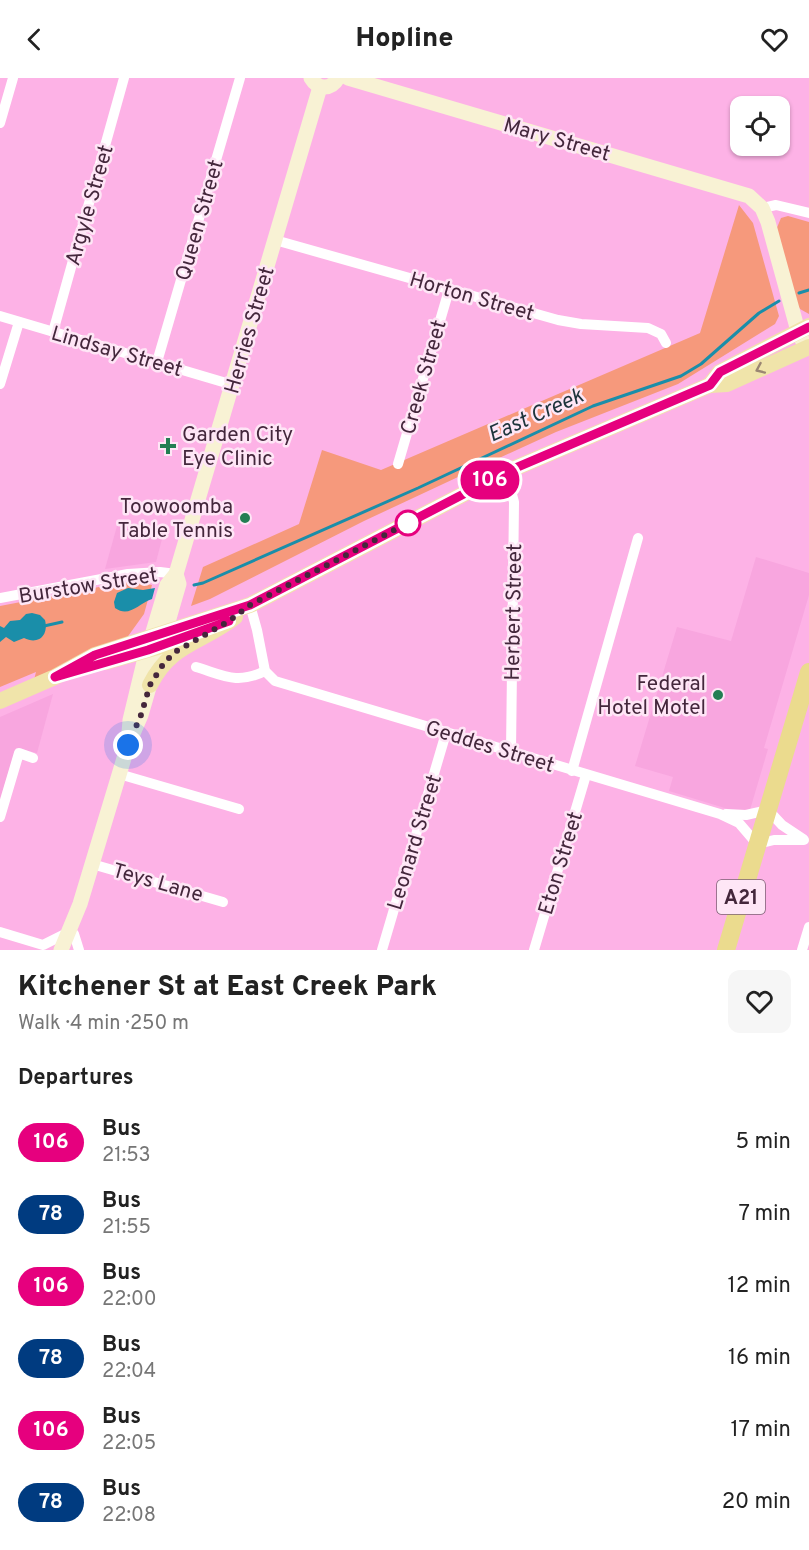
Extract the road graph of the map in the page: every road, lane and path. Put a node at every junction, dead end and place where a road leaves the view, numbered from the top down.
1 (14, 78) edge
2 (124, 78) edge
3 (240, 78) edge
4 (338, 78) edge
5 (348, 78) edge
6 (315, 82) edge
7 (0, 123) edge
8 (762, 208) junction
9 (809, 213) edge
10 (275, 240) junction
11 (449, 290) junction
12 (0, 316) edge
13 (19, 322) junction
14 (804, 329) edge
15 (53, 332) junction
16 (666, 343) dead end
17 (808, 347) edge
18 (157, 362) junction
19 (0, 384) edge
20 (233, 385) junction
21 (710, 385) junction
22 (398, 464) dead end
23 (506, 472) junction
24 (638, 538) dead end
25 (176, 573) junction
26 (0, 598) edge
27 (250, 605) junction
28 (229, 621) junction
29 (157, 641) junction
30 (195, 667) dead end
31 (265, 671) junction
32 (809, 672) edge
33 (150, 685) junction
34 (0, 701) edge
35 (446, 733) junction
36 (128, 745) junction
37 (511, 752) junction
38 (33, 758) dead end
39 (572, 771) junction
40 (119, 774) junction
41 (586, 775) junction
42 (239, 809) dead end
43 (768, 810) junction
44 (720, 814) junction
45 (0, 817) edge
46 (806, 840) edge
47 (757, 844) junction
48 (92, 864) junction
49 (223, 902) dead end
50 (809, 927) edge
51 (0, 932) edge
52 (71, 933) junction
53 (45, 948) edge
54 (61, 950) edge
55 (71, 950) edge
56 (79, 950) edge
57 (382, 950) edge
58 (534, 950) edge
59 (726, 950) edge
60 (802, 950) edge

1 - 7 street
2 - 15 street, Argyle Street
3 - 18 street, Queen Street
4 - 6 main road
5 - 8 main road, Mary Street
6 - 10 main road, Herries Street
8 - 9 street
8 - 14 main road
10 - 11 street, Horton Street
10 - 20 main road, Herries Street
11 - 16 street, Horton Street
11 - 22 street, Creek Street
12 - 13 street, Lindsay Street
13 - 15 street, Lindsay Street
13 - 19 street
14 - 17 main road
14 - 21 main road
15 - 18 street, Lindsay Street
17 -> 21 main road
18 - 20 street, Lindsay Street
20 - 25 main road, Herries Street
21 - 23 main road
23 - 27 main road
23 - 37 street, Herbert Street
24 - 39 street
25 - 26 street, Burstow Street
25 - 29 main road, Herries Street
27 - 28 main road
27 - 29 main road
27 - 31 street
28 - 29 main road
28 - 33 main road
29 - 33 main road, Herries Street
29 - 34 main road
29 - 36 main road, Herries Street
30 - 31 street
31 - 35 street, Geddes Street
32 - 43 highway, A21
33 - 36 main road, Herries Street
35 - 37 street, Geddes Street
35 - 57 street, Leonard Street
36 - 40 main road, Herries Street
37 - 39 street, Geddes Street
38 - 45 street
39 - 41 street, Geddes Street
40 - 42 street
40 - 48 main road, Herries Street
41 - 44 street, Geddes Street
41 - 58 street, Eton Street
43 - 44 street, Geddes Street
43 - 46 street
43 - 47 highway, A21
44 - 47 street, Geddes Street
46 - 47 street
47 - 59 highway, A21
48 - 49 street, Teys Lane
48 - 52 main road, Herries Street
50 - 60 street
51 - 53 street
52 - 53 street
52 - 54 main road, Herries Street
52 - 55 main road, Herries Street
52 - 56 street

